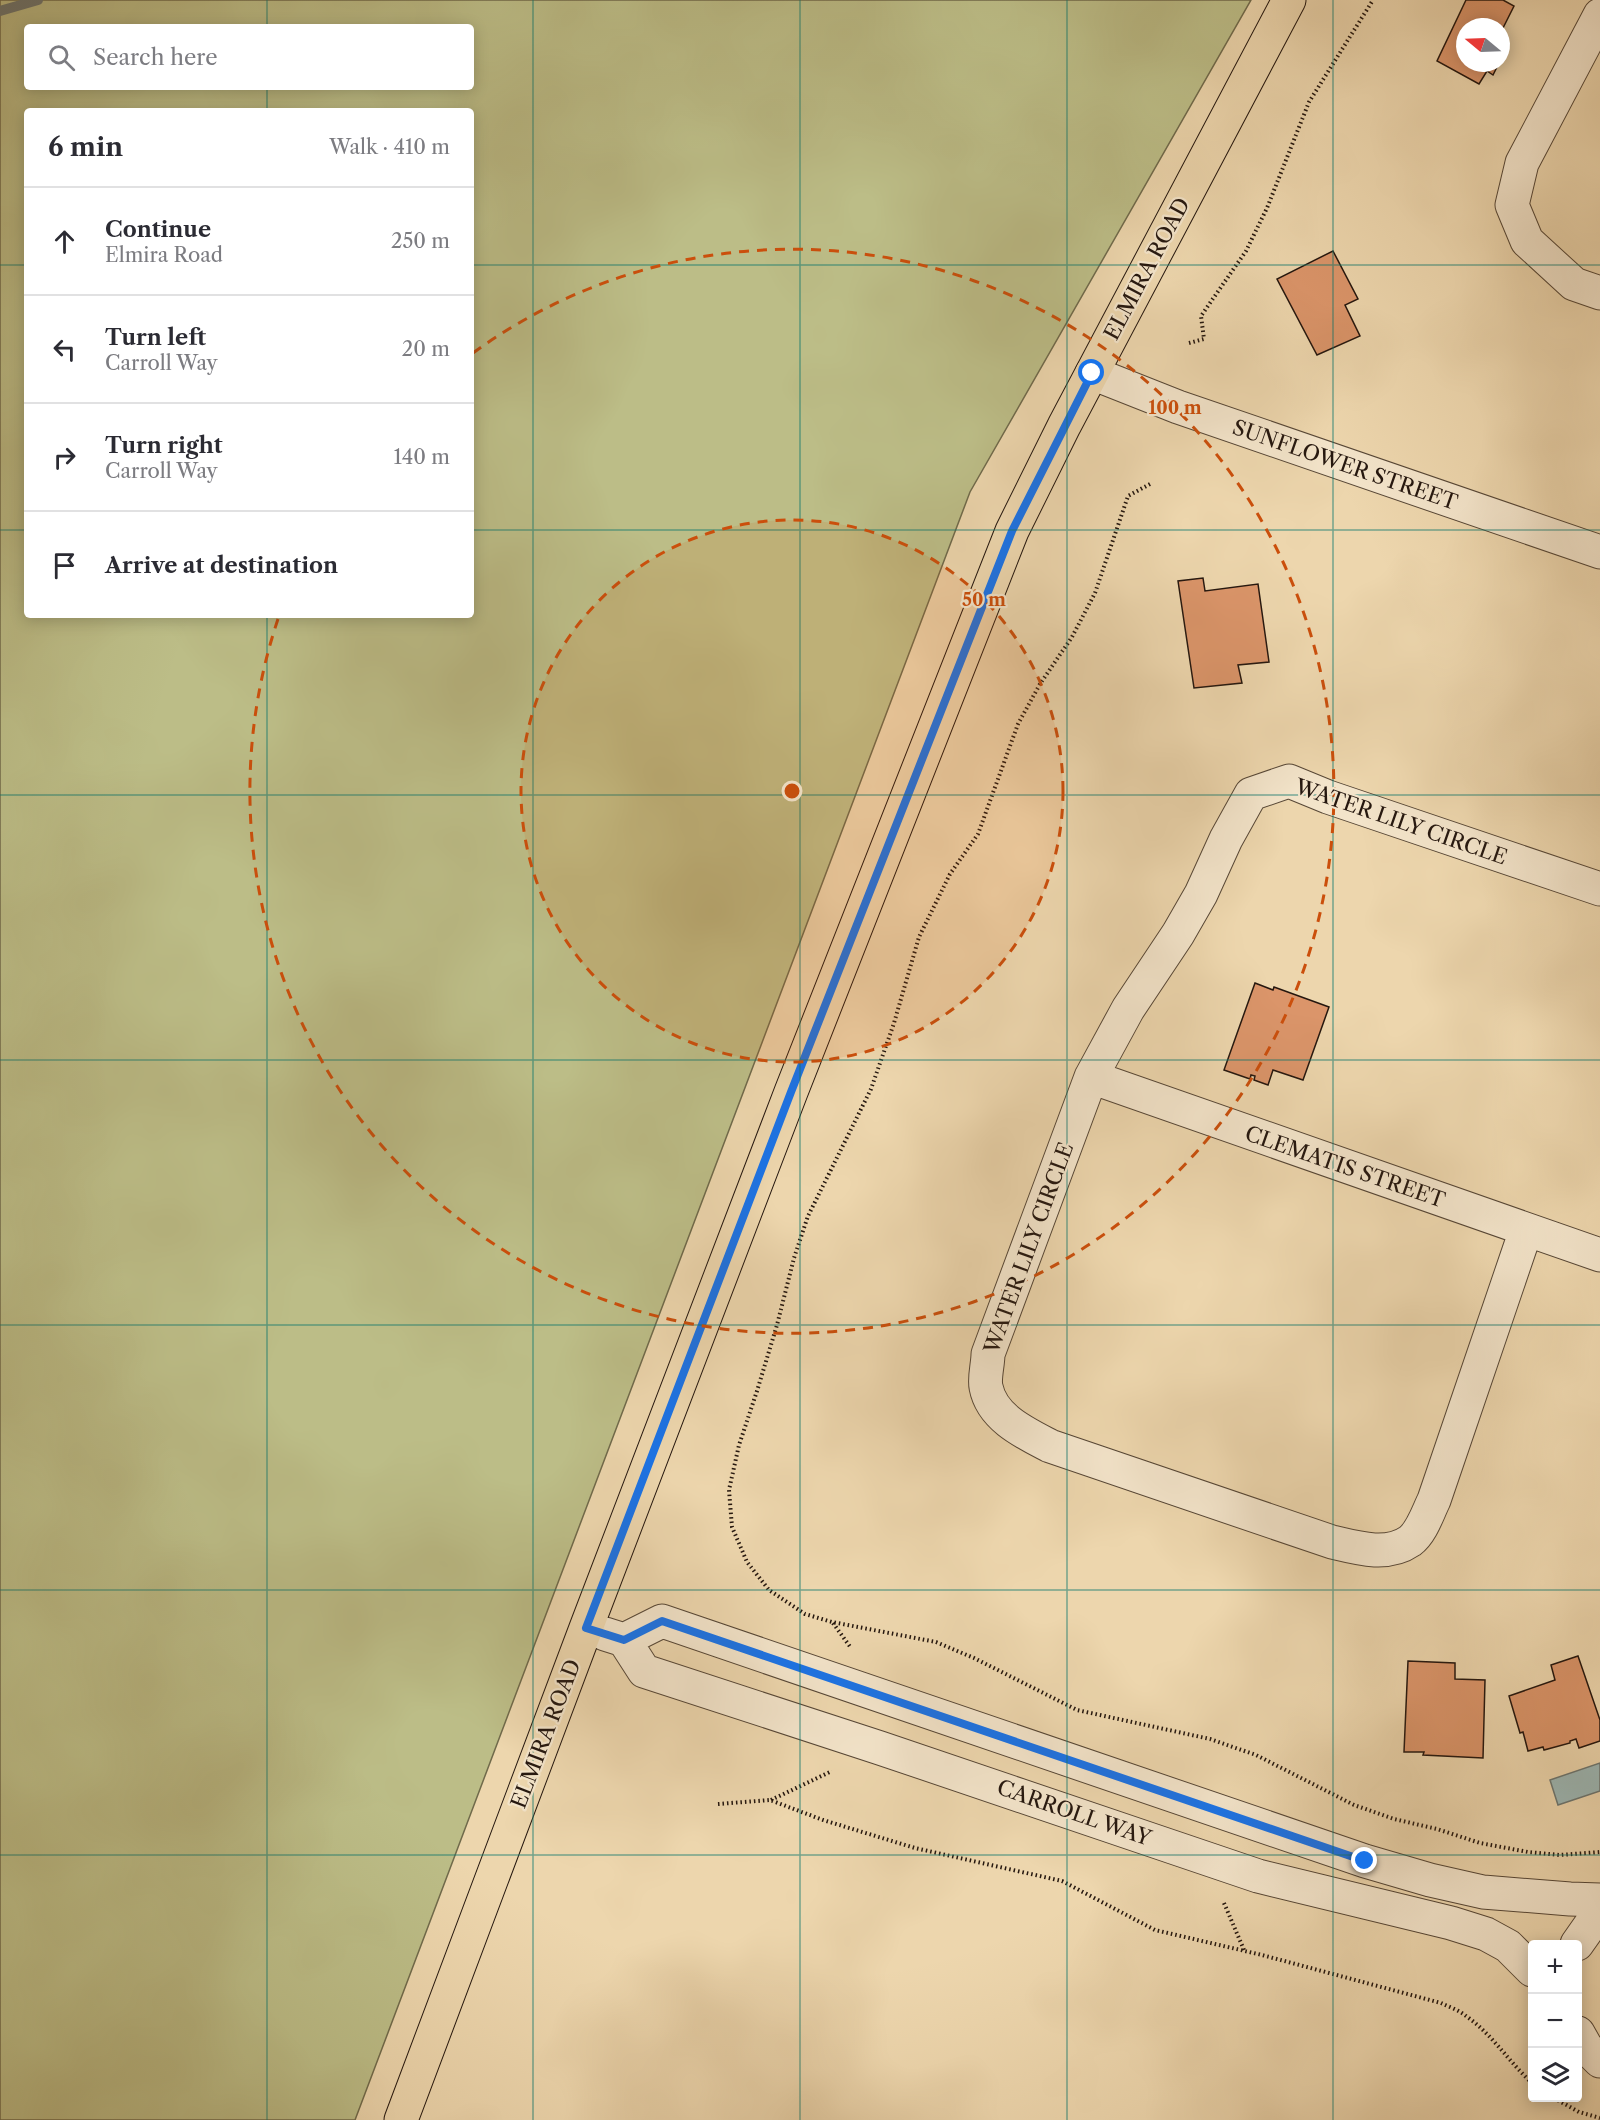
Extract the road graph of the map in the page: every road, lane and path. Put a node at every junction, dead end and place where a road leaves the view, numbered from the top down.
1 (1289, 0) edge
2 (1373, 0) edge
3 (1600, 15) edge
4 (1600, 293) edge
5 (1189, 343) dead end
6 (1092, 373) junction
7 (1600, 552) edge
8 (1600, 889) edge
9 (1091, 1077) junction
10 (1526, 1230) junction
11 (1600, 1255) edge
12 (586, 1628) junction
13 (624, 1640) junction
14 (880, 1748) junction
15 (770, 1800) junction
16 (718, 1804) dead end
17 (1600, 1899) edge
18 (1600, 1916) edge
19 (1580, 1940) edge
20 (1528, 1965) edge
21 (1582, 2040) edge
22 (1600, 2061) edge
23 (1528, 2079) edge
24 (1562, 2102) edge
25 (1600, 2118) edge
26 (401, 2120) edge

1 - 6 main road, ELMIRA ROAD
2 - 5 path
3 - 4 street
6 - 7 street, SUNFLOWER STREET
6 - 12 main road, ELMIRA ROAD
8 - 9 street, WATER LILY CIRCLE
9 - 10 street, CLEMATIS STREET
9 - 10 street, WATER LILY CIRCLE
10 - 11 street, CLEMATIS STREET
12 - 13 street
12 - 26 main road, ELMIRA ROAD
13 - 14 street, CARROLL WAY
13 - 17 street
14 - 15 path
14 - 20 street, CARROLL WAY
15 - 16 path
15 - 23 path
18 - 19 street
21 - 22 street
24 - 25 path

